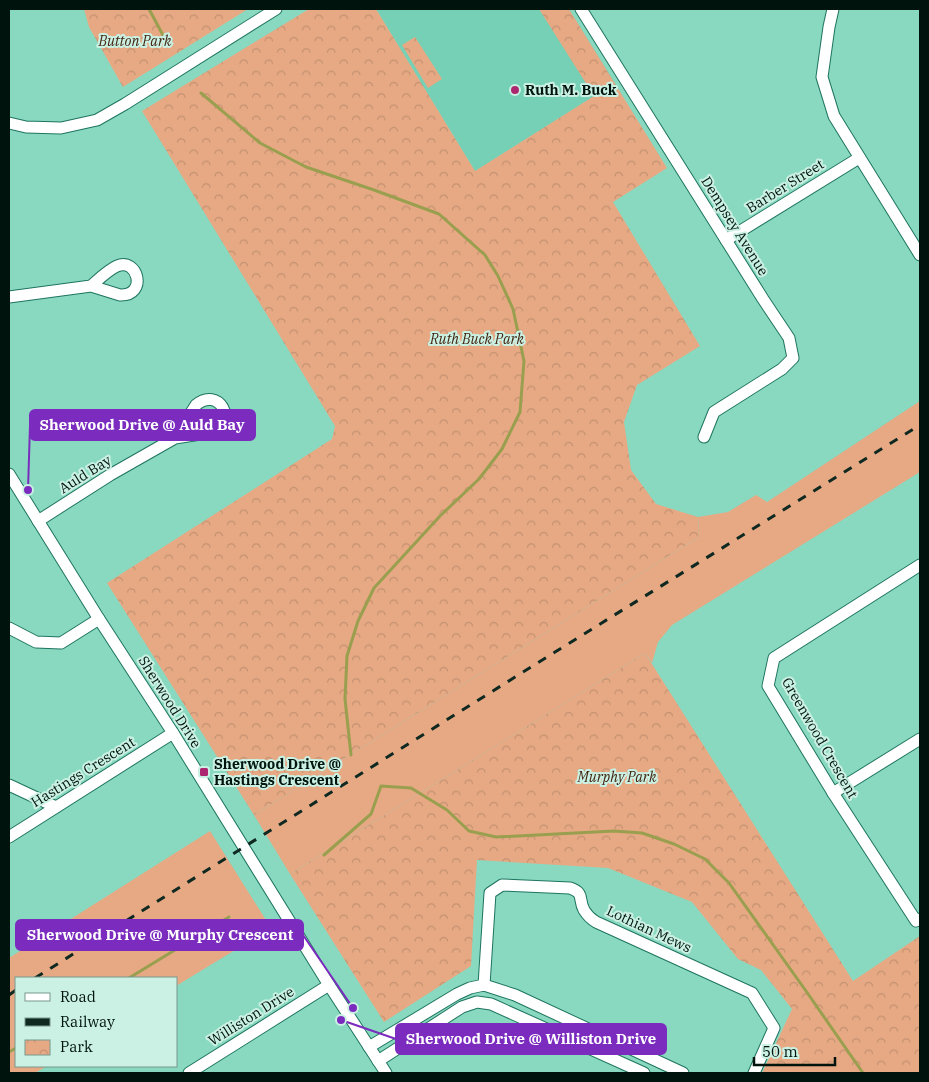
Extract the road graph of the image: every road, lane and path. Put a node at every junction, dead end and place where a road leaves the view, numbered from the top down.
1 (276, 9) edge
2 (581, 9) edge
3 (832, 9) edge
4 (9, 123) edge
5 (859, 158) junction
6 (726, 240) junction
7 (920, 256) edge
8 (91, 286) dead end
9 (9, 297) edge
10 (704, 437) dead end
11 (175, 438) dead end
12 (9, 474) edge
13 (38, 521) junction
14 (920, 565) edge
15 (99, 619) junction
16 (9, 628) edge
17 (173, 733) junction
18 (920, 739) edge
19 (9, 785) edge
20 (833, 793) junction
21 (56, 807) junction
22 (9, 837) edge
23 (920, 919) edge
24 (329, 985) junction
25 (484, 985) junction
26 (369, 1047) junction
27 (378, 1061) junction
28 (202, 1070) edge
29 (189, 1073) edge
30 (386, 1073) edge
31 (644, 1073) edge
32 (683, 1073) edge
33 (754, 1073) edge

1 - 4 street
2 - 6 street, Dempsey Avenue
3 - 5 street
5 - 6 street, Barber Street
5 - 7 street
6 - 10 street, Dempsey Avenue
8 - 9 street
11 - 13 street, Auld Bay
12 - 13 street, Sherwood Drive
13 - 15 street, Sherwood Drive
14 - 20 street, Greenwood Crescent
15 - 16 street
15 - 17 street, Sherwood Drive
17 - 21 street, Hastings Crescent
17 - 24 street, Sherwood Drive
18 - 20 street
19 - 21 street
20 - 23 street, Greenwood Crescent
21 - 22 street, Hastings Crescent
24 - 26 street, Sherwood Drive
24 - 28 street, Williston Drive
25 - 26 street
25 - 32 street
25 - 33 street, Lothian Mews
26 - 27 street, Sherwood Drive
27 - 30 street, Sherwood Drive
27 - 31 street
28 - 29 street, Williston Drive

